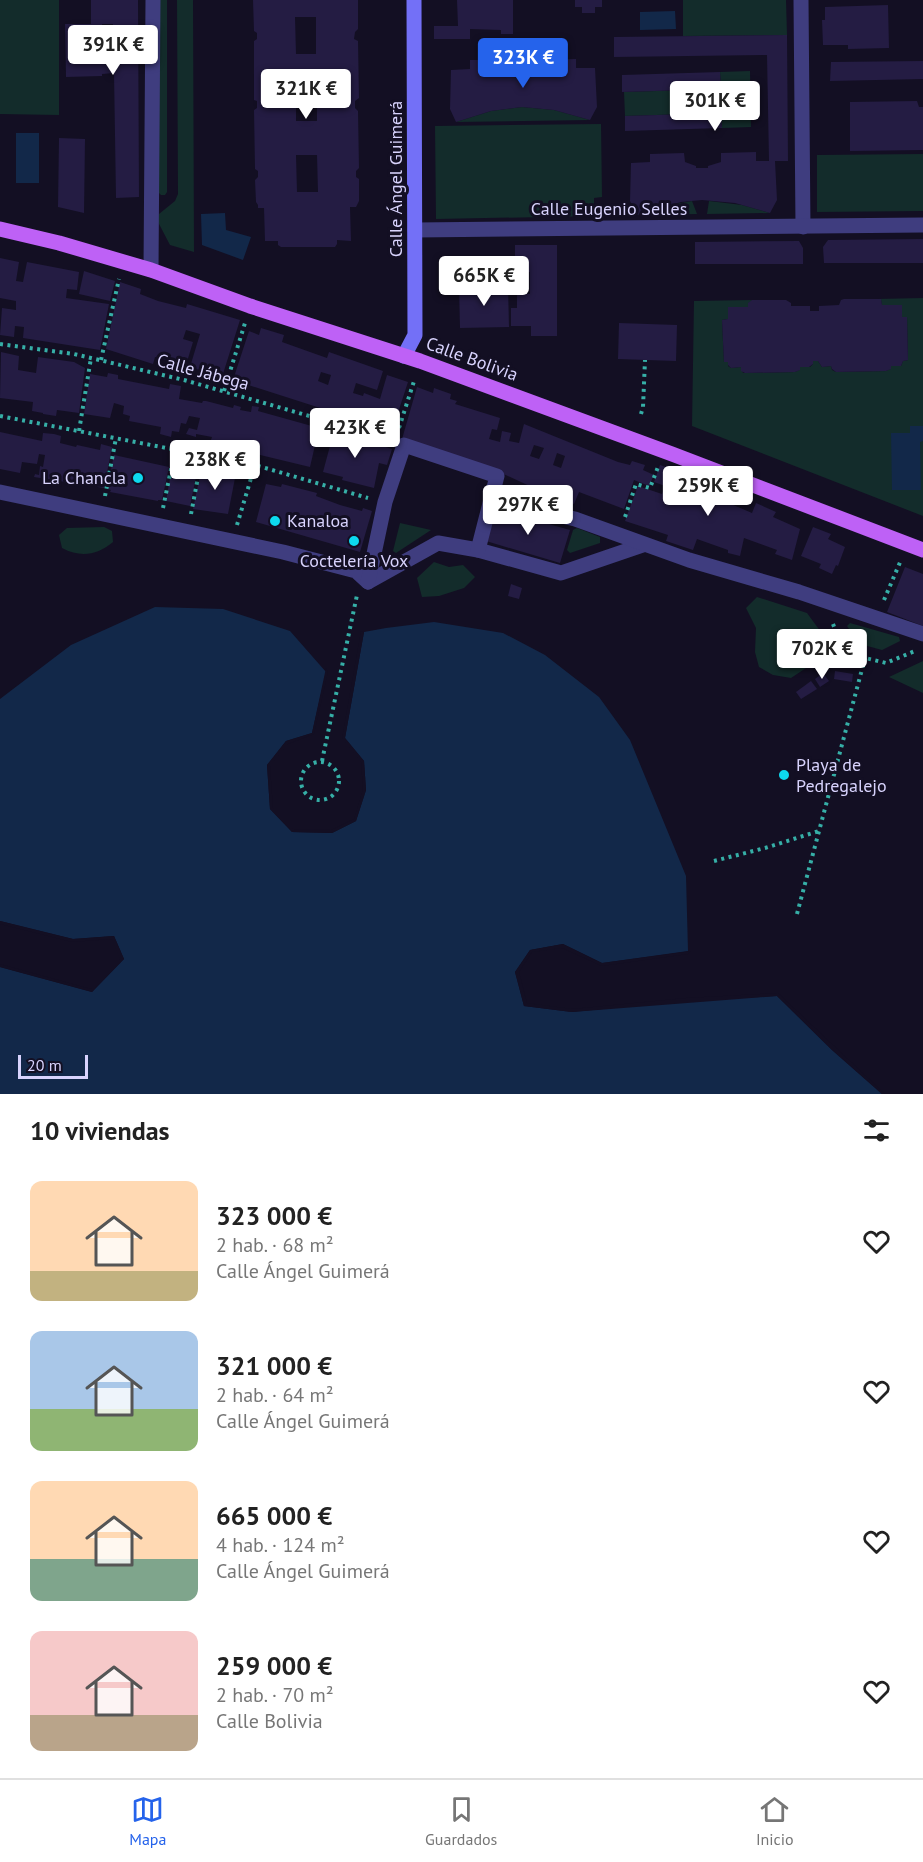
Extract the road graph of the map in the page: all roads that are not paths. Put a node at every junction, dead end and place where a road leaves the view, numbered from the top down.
1 (153, 0) edge
2 (414, 0) edge
3 (801, 0) edge
4 (923, 225) edge
5 (803, 227) junction
6 (0, 229) edge
7 (415, 230) junction
8 (151, 270) junction
9 (404, 356) junction
10 (0, 492) edge
11 (492, 500) junction
12 (643, 544) junction
13 (478, 550) junction
14 (923, 550) edge
15 (364, 579) junction
16 (922, 641) edge

1 - 8 street
2 - 7 street, Calle Ángel Guimerá
3 - 5 street
4 - 5 street, Calle Eugenio Selles
5 - 7 street, Calle Eugenio Selles
6 - 8 main road, Calle Bolivia
7 - 9 street, Calle Ángel Guimerá
8 - 9 main road, Calle Bolivia
9 - 14 main road, Calle Bolivia
10 - 15 street
11 - 12 street
11 - 13 street
11 - 15 street
12 - 13 street
12 - 16 street
13 - 15 street

